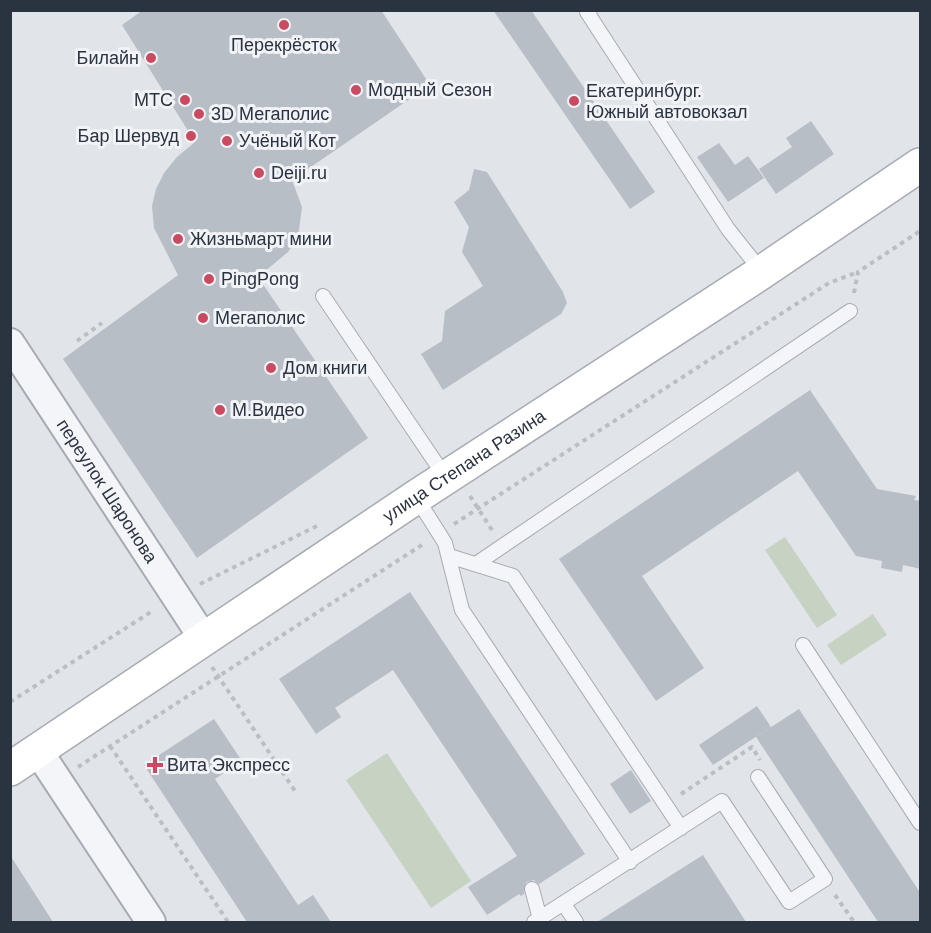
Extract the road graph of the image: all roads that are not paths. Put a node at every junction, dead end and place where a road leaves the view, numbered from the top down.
1 (590, 10) edge
2 (921, 165) edge
3 (762, 272) junction
4 (323, 296) dead end
5 (850, 311) road end
6 (10, 343) edge
7 (446, 478) junction
8 (416, 497) junction
9 (449, 556) junction
10 (476, 564) junction
11 (803, 645) dead end
12 (205, 648) junction
13 (38, 751) junction
14 (10, 769) edge
15 (758, 777) dead end
16 (921, 823) edge
17 (681, 828) junction
18 (630, 861) junction
19 (532, 889) dead end
20 (563, 903) junction
21 (537, 921) edge
22 (151, 922) edge
23 (576, 922) edge

1 - 3 lane
2 - 3 street, улица Степана Разина
3 - 7 street, улица Степана Разина
4 - 7 lane
5 - 10 lane
6 - 12 street, переулок Шаронова
7 - 8 street, улица Степана Разина
8 - 9 lane
8 - 12 street, улица Степана Разина
9 - 10 lane
9 - 18 lane
10 - 17 lane
11 - 16 lane
12 - 13 street, улица Степана Разина
13 - 14 street, улица Степана Разина
13 - 22 street
15 - 17 lane
17 - 18 lane
18 - 20 lane
19 - 21 lane
20 - 21 lane
20 - 23 lane

